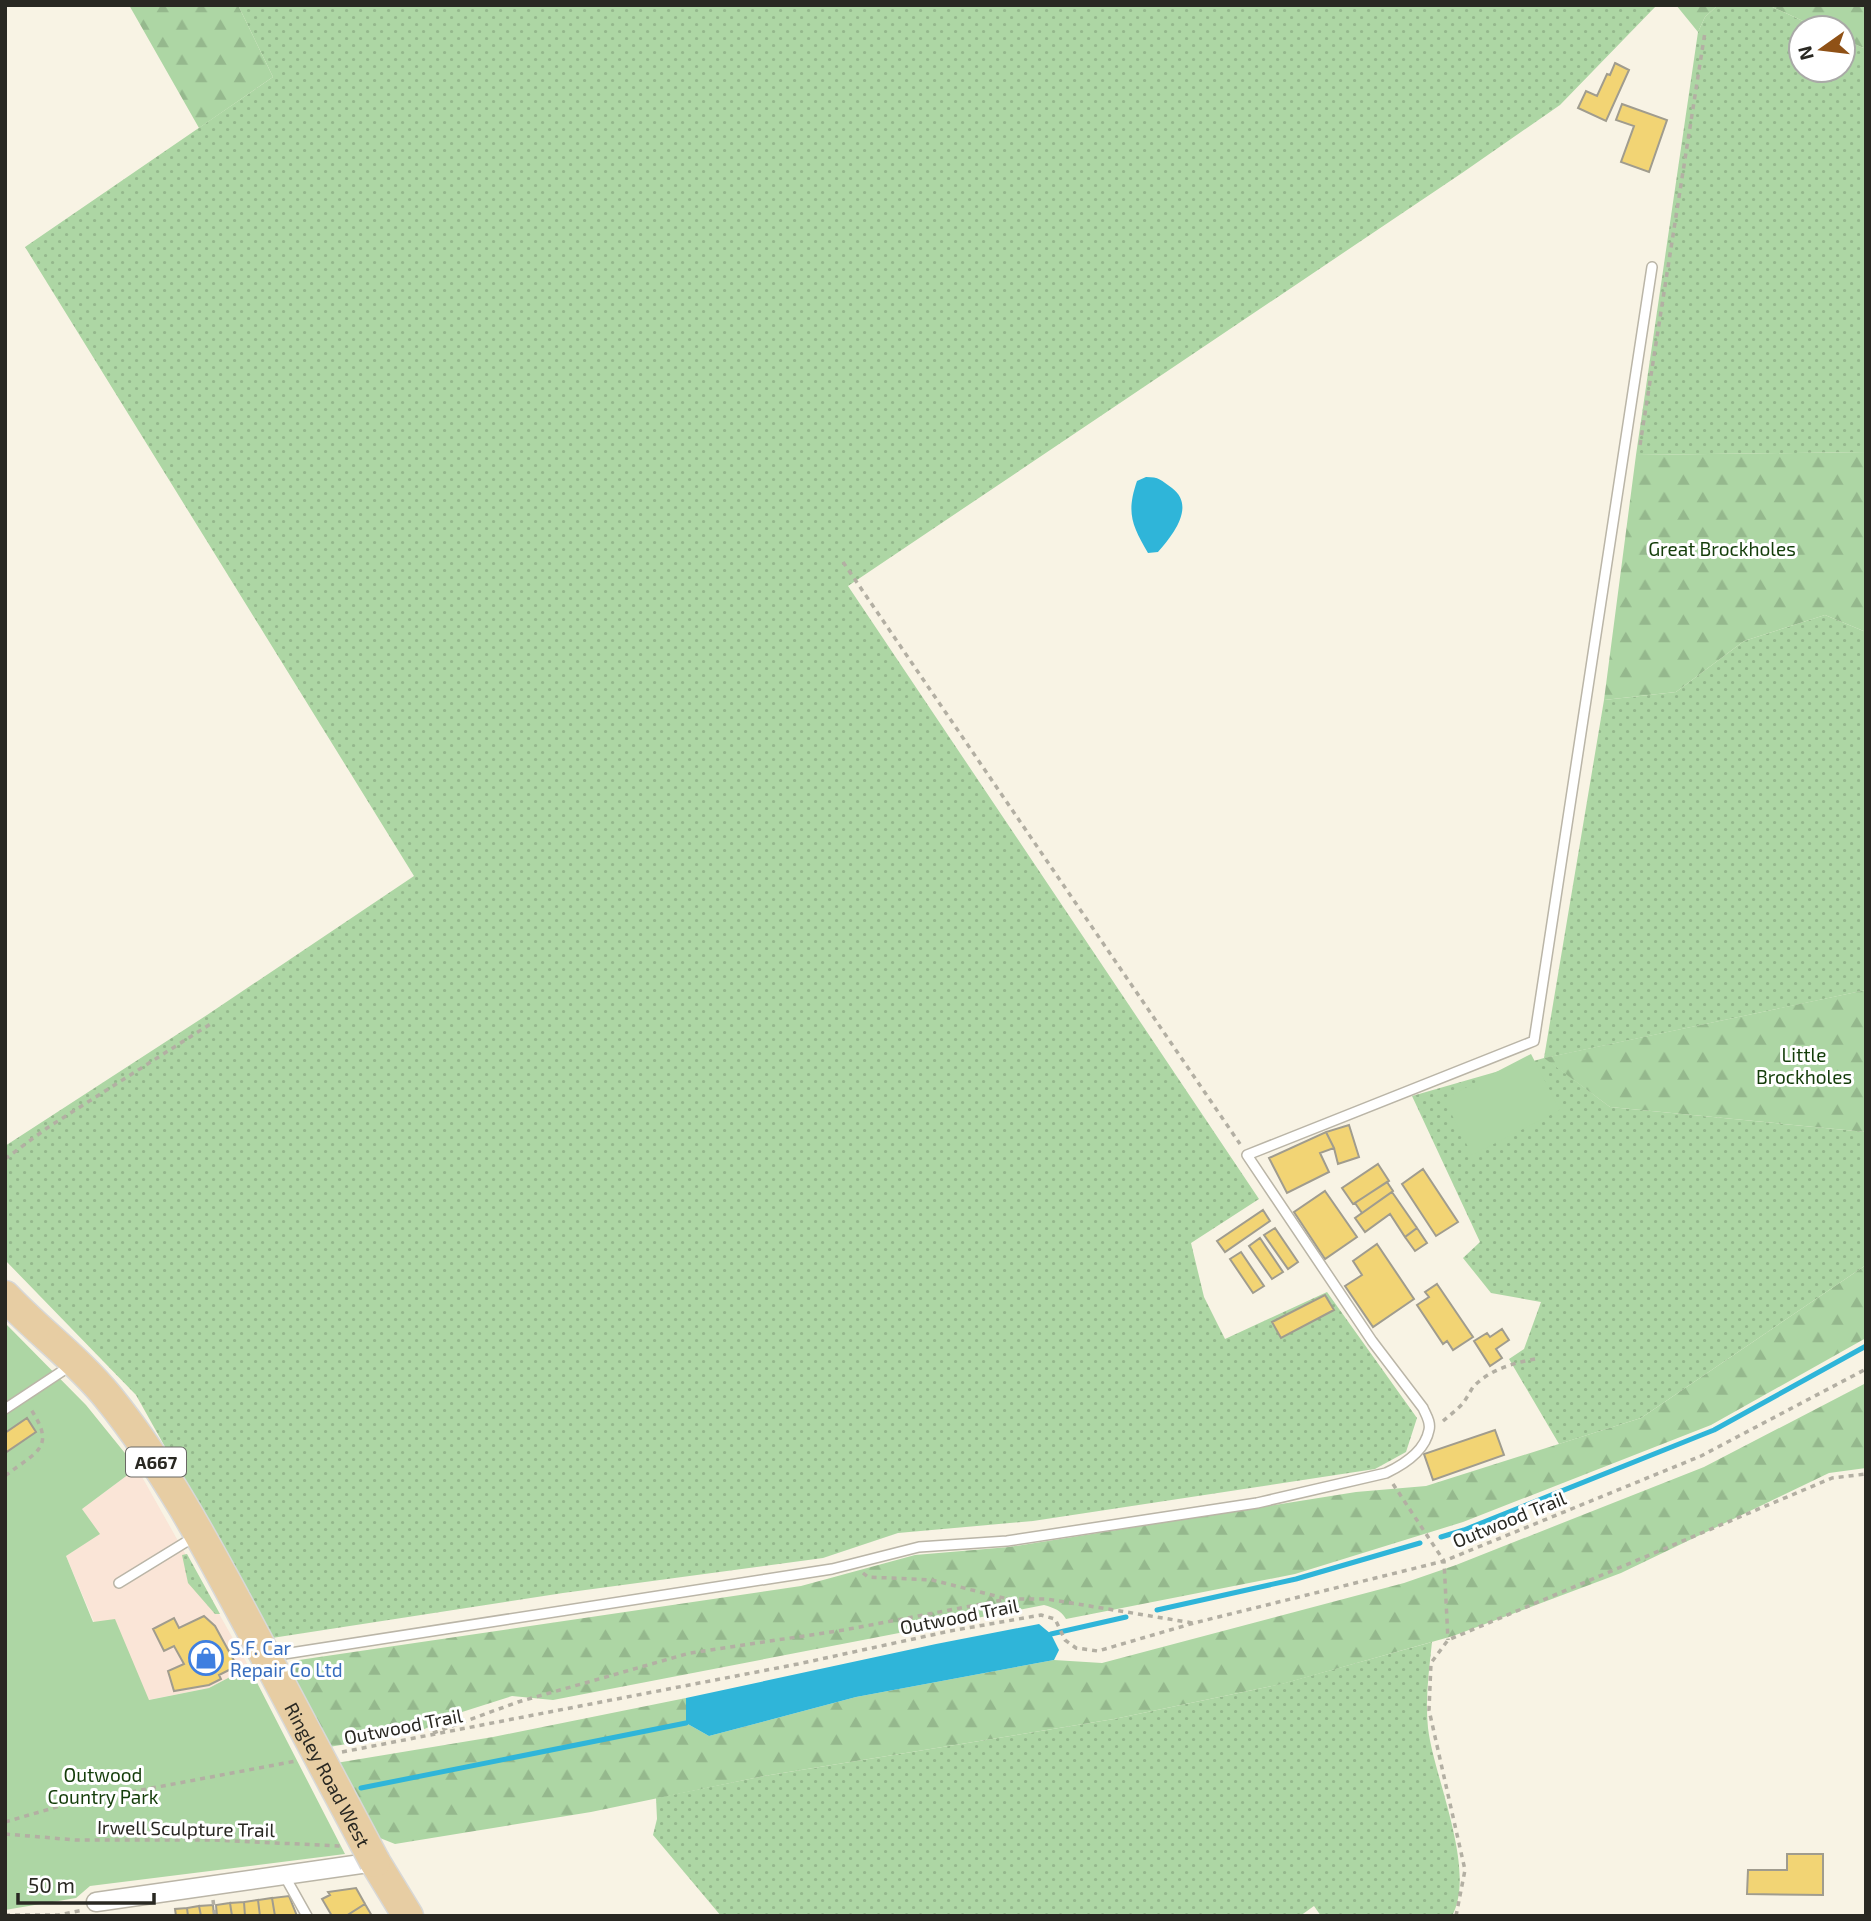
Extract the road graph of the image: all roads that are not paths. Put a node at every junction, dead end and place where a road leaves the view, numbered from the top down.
1 (1652, 267) dead end
2 (5, 1296) edge
3 (74, 1363) junction
4 (5, 1409) edge
5 (198, 1534) junction
6 (119, 1583) dead end
7 (266, 1657) junction
8 (371, 1854) junction
9 (284, 1875) junction
10 (96, 1902) road end
11 (307, 1916) edge
12 (408, 1916) edge

1 - 7 lane
2 - 3 main road, Ringley Road West / A667
3 - 4 lane
3 - 5 main road, Ringley Road West / A667
5 - 6 lane
5 - 7 main road, Ringley Road West / A667
7 - 8 main road, Ringley Road West / A667, bridge
8 - 9 street
8 - 12 main road, Ringley Road West / A667
9 - 10 street
9 - 11 lane

